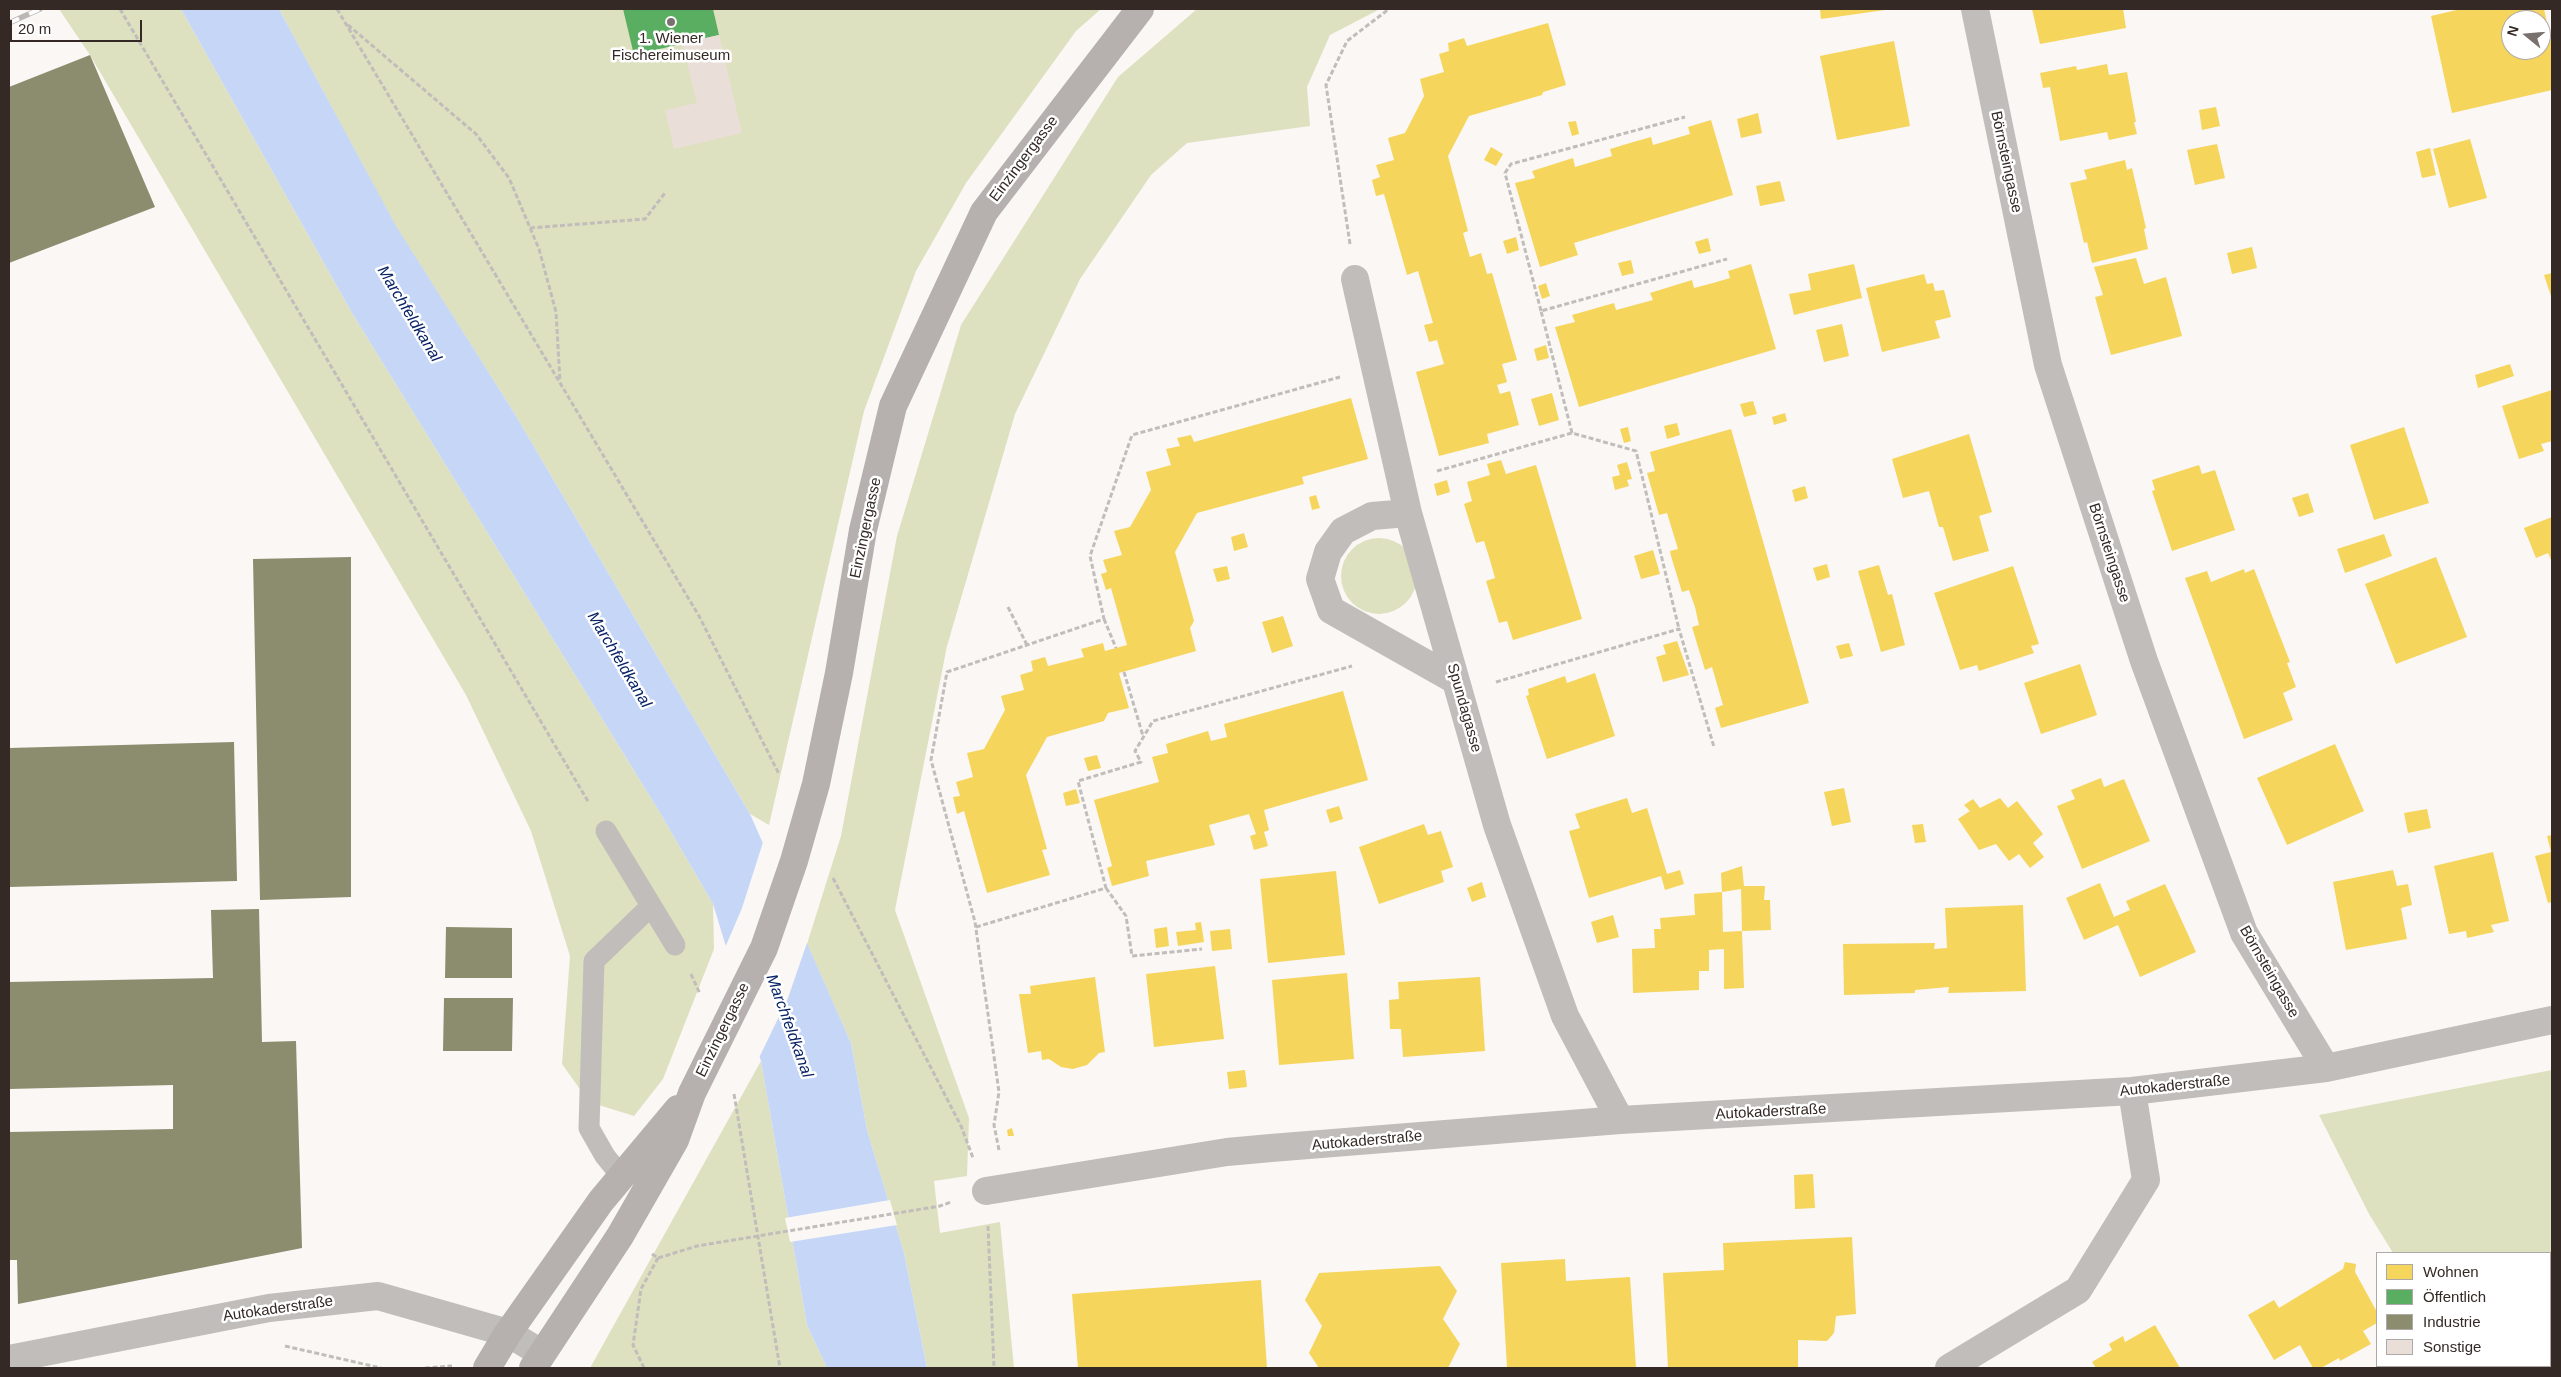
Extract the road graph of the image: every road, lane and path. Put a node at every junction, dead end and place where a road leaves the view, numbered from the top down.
1 (120, 9) edge
2 (337, 9) edge
3 (1140, 9) edge
4 (1389, 9) edge
5 (1975, 9) edge
6 (346, 24) junction
7 (1685, 117) dead end
8 (665, 193) dead end
9 (530, 228) junction
10 (1727, 259) dead end
11 (1355, 279) joint
12 (1541, 311) junction
13 (1375, 368) junction
14 (560, 382) junction
15 (1572, 433) junction
16 (1401, 481) junction
17 (1408, 513) junction
18 (1008, 607) dead end
19 (1104, 619) junction
20 (1679, 628) junction
21 (1027, 645) junction
22 (1116, 648) dead end
23 (1404, 652) junction
24 (1124, 672) dead end
25 (1457, 686) junction
26 (1144, 737) junction
27 (1714, 747) dead end
28 (781, 777) dead end
29 (606, 831) joint
30 (834, 878) dead end
31 (1106, 888) junction
32 (650, 907) junction
33 (976, 927) junction
34 (675, 946) joint
35 (1202, 949) dead end
36 (703, 1003) dead end
37 (2552, 1020) edge
38 (2326, 1068) junction
39 (733, 1086) dead end
40 (2132, 1091) junction
41 (692, 1093) junction
42 (1620, 1120) junction
43 (994, 1125) dead end
44 (961, 1126) dead end
45 (622, 1177) junction
46 (986, 1191) dead end
47 (940, 1206) dead end
48 (988, 1220) dead end
49 (620, 1236) junction
50 (658, 1258) junction
51 (508, 1334) junction
52 (281, 1345) dead end
53 (9, 1359) edge
54 (537, 1361) edge
55 (382, 1368) edge
56 (487, 1368) edge
57 (644, 1368) edge
58 (780, 1368) edge
59 (994, 1368) edge
60 (1949, 1368) edge

1 - 29 path
2 - 6 path
3 - 41 main road, Einzingergasse
4 - 11 path
5 - 38 street, Börnsteingasse
6 - 9 path
6 - 14 path
7 - 12 path
8 - 9 path
9 - 14 path
10 - 12 path
11 - 13 street, Spundagasse
12 - 15 path
13 - 16 street, Spundagasse
13 - 19 path
14 - 28 path
15 - 16 path
15 - 20 path
16 - 17 street, Spundagasse
17 - 23 street
17 - 25 street, Spundagasse
18 - 21 path
19 - 21 path
19 - 22 path
20 - 25 path
20 - 27 path
21 - 33 path
23 - 25 street
23 - 26 path
24 - 26 path
25 - 42 street, Spundagasse
26 - 31 path
29 - 32 lane
30 - 44 path
31 - 33 path
31 - 35 path
32 - 34 lane
32 - 45 lane
33 - 43 path
34 - 36 path
37 - 38 street, Autokaderstraße
38 - 40 street, Autokaderstraße
39 - 58 path
40 - 42 street, Autokaderstraße
40 - 60 street
41 - 45 main road, Einzingergasse
41 - 49 main road, Einzingergasse
42 - 46 street, Autokaderstraße
45 - 51 main road, Einzingergasse
47 - 50 path
48 - 59 path
49 - 50 path
49 - 54 main road, Einzingergasse
50 - 57 path
51 - 53 street, Autokaderstraße
51 - 54 street, Autokaderstraße
51 - 56 main road, Einzingergasse
52 - 55 path

